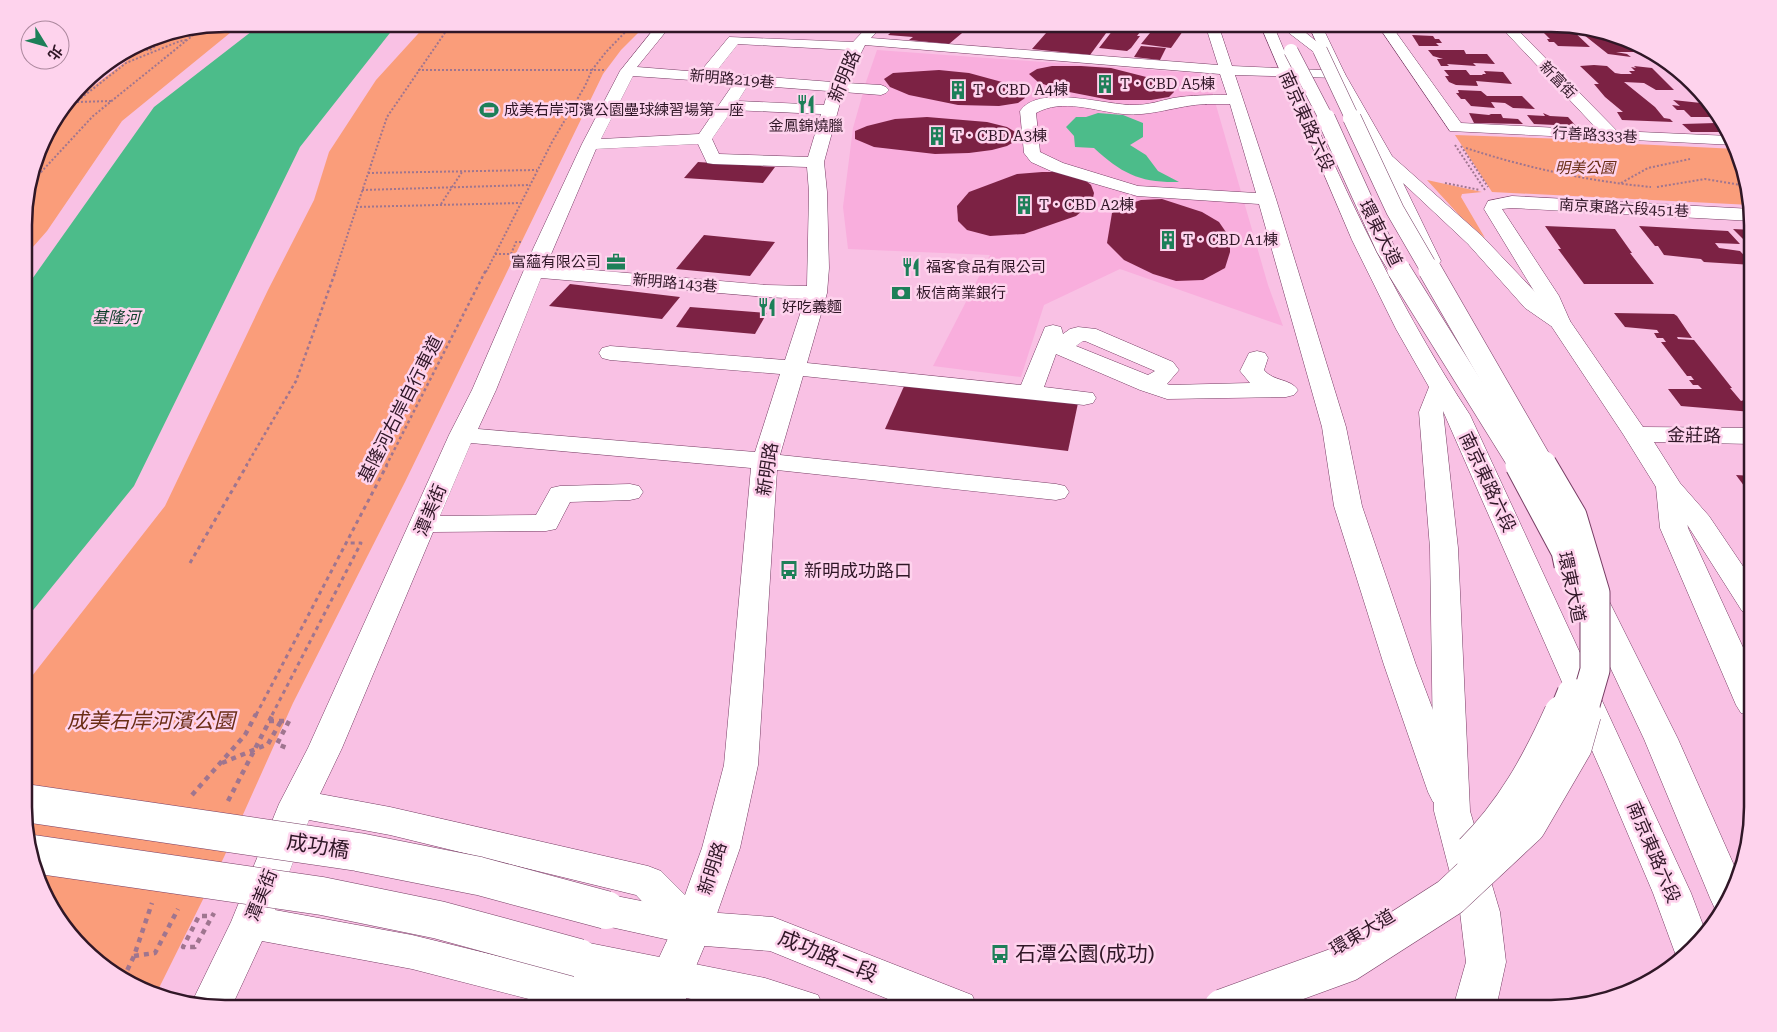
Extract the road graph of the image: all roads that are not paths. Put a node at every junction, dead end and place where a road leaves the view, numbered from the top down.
1 (658, 32) edge
2 (1214, 32) edge
3 (1269, 32) edge
4 (1281, 32) edge
5 (1293, 32) edge
6 (1305, 32) edge
7 (1390, 32) edge
8 (1513, 32) edge
9 (865, 37) edge
10 (1317, 37) edge
11 (1291, 51) junction
12 (1226, 70) junction
13 (627, 71) junction
14 (1285, 73) junction
15 (1338, 74) junction
16 (704, 77) junction
17 (744, 80) junction
18 (881, 90) dead end
19 (833, 98) junction
20 (1235, 100) junction
21 (727, 105) junction
22 (1612, 135) junction
23 (704, 139) junction
24 (1725, 141) edge
25 (590, 144) junction
26 (1384, 156) junction
27 (815, 162) junction
28 (1267, 200) junction
29 (1744, 214) edge
30 (534, 271) junction
31 (817, 293) junction
32 (1559, 321) junction
33 (1053, 332) dead end
34 (610, 353) dead end
35 (1257, 358) dead end
36 (793, 368) junction
37 (1148, 385) dead end
38 (1440, 388) junction
39 (1286, 390) junction
40 (1030, 392) junction
41 (1084, 398) dead end
42 (1326, 401) junction
43 (1636, 434) junction
44 (462, 435) junction
45 (1744, 436) edge
46 (765, 461) junction
47 (1669, 487) junction
48 (630, 492) dead end
49 (1056, 492) dead end
50 (424, 524) junction
51 (1744, 590) edge
52 (1744, 685) edge
53 (32, 804) edge
54 (297, 804) junction
55 (1452, 811) junction
56 (39, 855) edge
57 (1726, 890) edge
58 (606, 910) joint
59 (234, 916) junction
60 (692, 928) junction
61 (1690, 941) edge
62 (667, 993) edge
63 (213, 999) edge
64 (778, 1000) edge
65 (937, 1000) edge
66 (1225, 1000) edge
67 (1244, 1000) edge
68 (1477, 1000) edge

1 - 13 main road, 潭美街
2 - 12 main road
3 - 14 main road, 南京東路六段
4 - 11 main road, 環東大道
5 - 11 main road
6 - 10 main road
7 - 22 main road, 行善路333巷
8 - 22 main road, 新富街
9 - 12 main road
9 - 16 main road
9 - 19 main road, 新明路
10 - 15 main road
10 - 67 main road, 環東大道, bridge
11 - 66 main road, 環東大道, bridge
12 - 14 main road
12 - 20 main road
13 - 16 main road, 新明路219巷
13 - 25 main road, 潭美街
14 - 15 main road
14 - 38 main road, 南京東路六段
15 - 26 main road
16 - 17 main road, 新明路219巷
17 - 19 main road, 新明路219巷
17 - 21 main road
18 - 19 main road
19 - 21 main road
19 - 27 main road, 新明路
20 - 28 main road
20 - 28 main road
21 - 23 main road
22 - 24 main road, 行善路333巷
23 - 25 main road
23 - 27 main road
25 - 30 main road, 潭美街
26 - 32 main road
26 - 57 main road
27 - 31 main road, 新明路
28 - 42 main road
29 - 32 main road, 南京東路六段451巷
30 - 31 main road, 新明路143巷
30 - 44 main road, 潭美街
31 - 36 main road, 新明路
32 - 43 main road
33 - 40 main road
34 - 36 main road
35 - 39 main road
36 - 40 main road
36 - 46 main road, 新明路
37 - 39 main road
38 - 55 main road
38 - 61 main road, 南京東路六段
39 - 42 main road
40 - 41 main road
42 - 55 main road
43 - 45 main road, 金莊路
43 - 47 main road
44 - 46 main road
44 - 50 main road, 潭美街
46 - 49 main road
46 - 60 main road, 新明路
47 - 51 main road
47 - 52 main road
48 - 50 main road
50 - 54 main road, 潭美街
53 - 58 main road, 成功橋, bridge
54 - 59 main road, 潭美街
54 - 60 main road
55 - 68 main road
56 - 62 main road, bridge
58 - 60 main road, 成功路二段
59 - 62 main road
59 - 63 main road, 潭美街
60 - 62 main road, 新明路
60 - 65 main road, 成功路二段
62 - 64 main road

